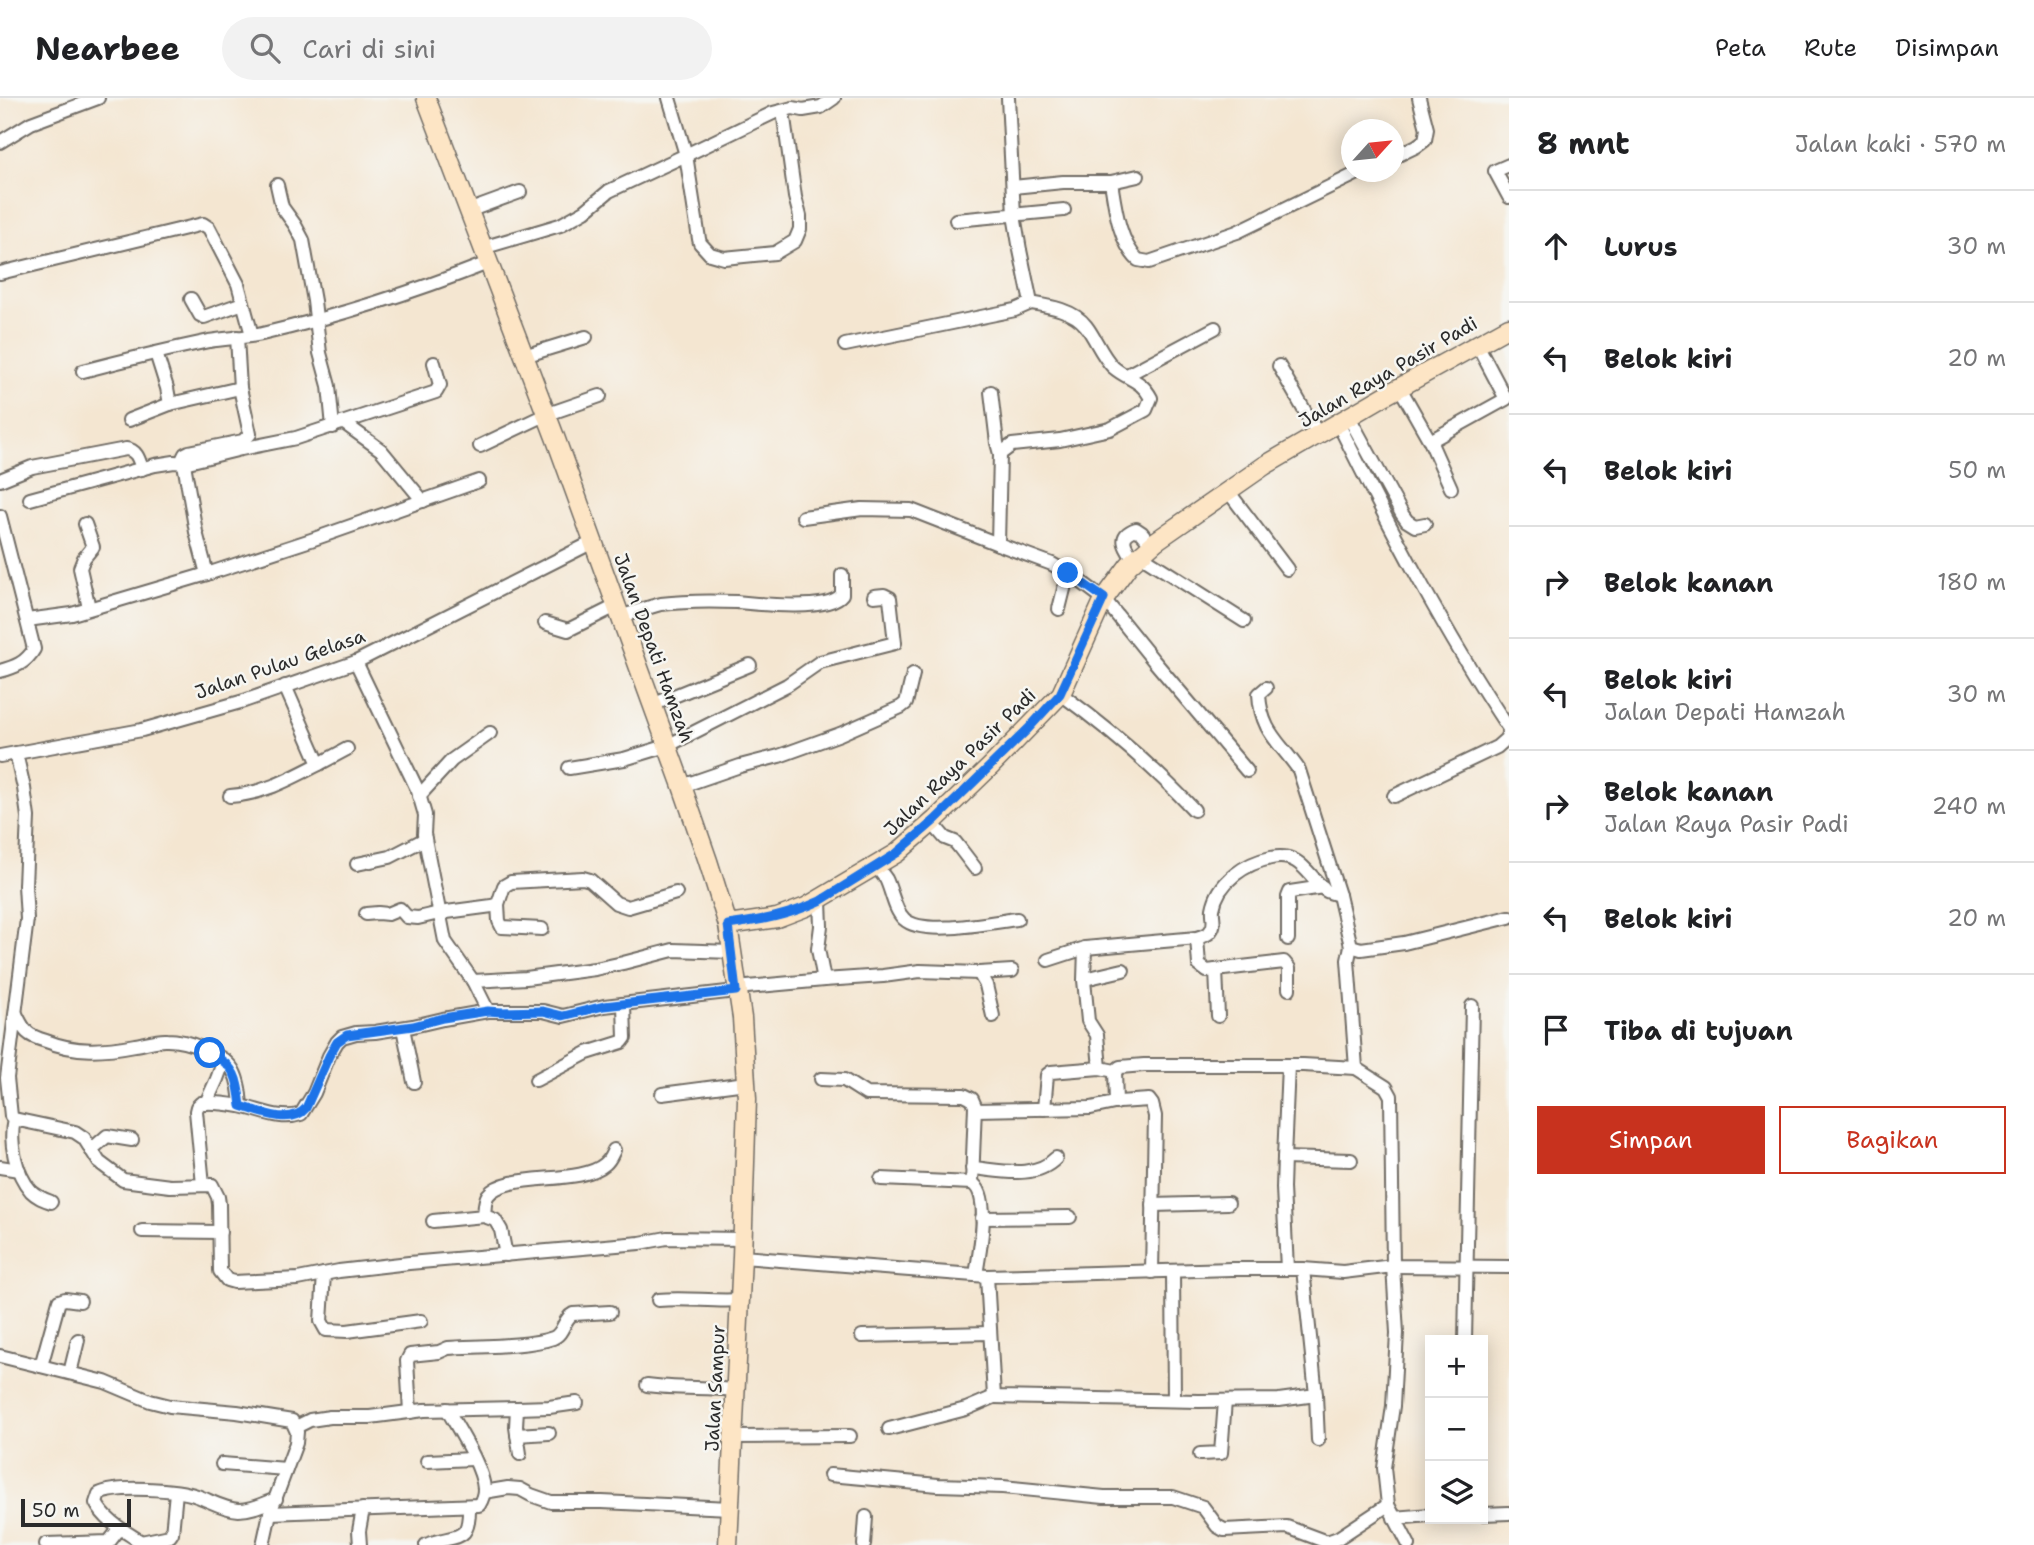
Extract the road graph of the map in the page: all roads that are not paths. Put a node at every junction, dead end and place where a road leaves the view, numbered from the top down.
1 (98, 98) edge
2 (426, 98) edge
3 (669, 98) edge
4 (834, 98) edge
5 (1008, 98) edge
6 (1419, 98) edge
7 (783, 111) junction
8 (0, 142) edge
9 (1404, 152) edge
10 (686, 155) junction
11 (1509, 165) edge
12 (1138, 176) dead end
13 (1341, 181) edge
14 (1111, 182) junction
15 (277, 185) dead end
16 (1013, 187) junction
17 (520, 192) dead end
18 (1509, 197) edge
19 (1064, 210) dead end
20 (468, 211) junction
21 (1014, 215) junction
22 (956, 220) dead end
23 (485, 256) junction
24 (0, 273) edge
25 (191, 299) dead end
26 (243, 303) junction
27 (1031, 303) junction
28 (316, 320) junction
29 (1509, 327) edge
30 (1215, 328) dead end
31 (252, 335) junction
32 (237, 337) junction
33 (586, 337) dead end
34 (1477, 344) junction
35 (845, 345) dead end
36 (156, 352) junction
37 (524, 356) junction
38 (434, 363) dead end
39 (1279, 366) dead end
40 (83, 371) dead end
41 (1127, 375) junction
42 (240, 388) junction
43 (1400, 388) junction
44 (991, 392) dead end
45 (600, 396) dead end
46 (1507, 402) edge
47 (170, 404) junction
48 (545, 415) junction
49 (129, 420) dead end
50 (1343, 420) junction
51 (338, 425) junction
52 (1319, 436) junction
53 (1430, 441) junction
54 (480, 446) dead end
55 (1000, 454) junction
56 (184, 463) junction
57 (142, 469) junction
58 (0, 480) edge
59 (479, 481) dead end
60 (1451, 488) dead end
61 (1227, 491) junction
62 (30, 499) dead end
63 (423, 501) junction
64 (0, 516) edge
65 (803, 517) dead end
66 (85, 524) dead end
67 (1425, 524) dead end
68 (593, 542) junction
69 (998, 544) junction
70 (1142, 553) junction
71 (1287, 569) dead end
72 (207, 573) junction
73 (1068, 573) junction
74 (842, 575) dead end
75 (874, 596) dead end
76 (1104, 598) junction
77 (89, 608) junction
78 (1059, 609) dead end
79 (618, 612) junction
80 (27, 620) junction
81 (1244, 621) dead end
82 (545, 623) dead end
83 (356, 662) junction
84 (750, 665) dead end
85 (0, 671) edge
86 (914, 674) dead end
87 (285, 686) junction
88 (1266, 688) dead end
89 (1060, 694) junction
90 (652, 705) junction
91 (1509, 730) edge
92 (490, 733) dead end
93 (667, 746) junction
94 (347, 749) dead end
95 (16, 753) junction
96 (0, 756) edge
97 (319, 764) junction
98 (569, 768) dead end
99 (1247, 771) dead end
100 (682, 786) junction
101 (230, 796) dead end
102 (419, 796) junction
103 (1394, 796) dead end
104 (1194, 810) dead end
105 (932, 823) junction
106 (425, 839) junction
107 (357, 864) dead end
108 (876, 866) junction
109 (975, 868) dead end
110 (1323, 887) junction
111 (676, 893) dead end
112 (1339, 895) junction
113 (820, 901) junction
114 (498, 904) junction
115 (439, 913) junction
116 (366, 914) dead end
117 (1509, 917) edge
118 (1017, 919) dead end
119 (728, 925) junction
120 (542, 929) dead end
121 (1197, 938) junction
122 (1288, 939) dead end
123 (1351, 946) junction
124 (1085, 948) junction
125 (732, 953) junction
126 (1048, 960) dead end
127 (1123, 970) dead end
128 (1012, 971) dead end
129 (1216, 971) junction
130 (979, 974) junction
131 (824, 979) junction
132 (1084, 979) junction
133 (472, 981) junction
134 (736, 989) junction
135 (1289, 989) dead end
136 (624, 1004) junction
137 (1472, 1006) dead end
138 (488, 1011) junction
139 (16, 1013) junction
140 (993, 1016) dead end
141 (1218, 1016) dead end
142 (403, 1028) junction
143 (224, 1060) junction
144 (1288, 1065) junction
145 (1100, 1068) junction
146 (1356, 1068) junction
147 (1115, 1071) junction
148 (821, 1079) dead end
149 (536, 1080) dead end
150 (414, 1083) dead end
151 (746, 1083) junction
152 (662, 1094) dead end
153 (206, 1103) junction
154 (1116, 1103) junction
155 (241, 1106) junction
156 (1044, 1109) junction
157 (975, 1110) junction
158 (14, 1119) junction
159 (132, 1140) dead end
160 (91, 1150) junction
161 (614, 1150) dead end
162 (1056, 1158) dead end
163 (1284, 1158) junction
164 (1351, 1160) dead end
165 (0, 1167) edge
166 (972, 1168) junction
167 (19, 1170) junction
168 (881, 1179) dead end
169 (972, 1183) junction
170 (202, 1185) junction
171 (51, 1202) dead end
172 (1228, 1203) dead end
173 (1153, 1205) junction
174 (484, 1216) junction
175 (1070, 1217) dead end
176 (982, 1218) junction
177 (433, 1221) dead end
178 (142, 1231) dead end
179 (220, 1232) junction
180 (743, 1243) junction
181 (506, 1255) junction
182 (1392, 1266) junction
183 (1466, 1267) junction
184 (1509, 1267) edge
185 (1287, 1269) junction
186 (1303, 1269) junction
187 (1173, 1271) junction
188 (1152, 1272) junction
189 (324, 1274) junction
190 (981, 1276) junction
191 (658, 1300) dead end
192 (740, 1300) junction
193 (80, 1301) dead end
194 (610, 1312) dead end
195 (421, 1321) dead end
196 (990, 1333) junction
197 (1465, 1335) edge
198 (862, 1336) dead end
199 (78, 1340) dead end
200 (0, 1356) edge
201 (41, 1367) junction
202 (70, 1373) junction
203 (648, 1385) dead end
204 (735, 1390) junction
205 (1316, 1395) junction
206 (994, 1397) junction
207 (1174, 1400) junction
208 (1225, 1401) junction
209 (577, 1403) dead end
210 (517, 1408) junction
211 (447, 1409) junction
212 (410, 1412) junction
213 (296, 1427) junction
214 (889, 1429) dead end
215 (549, 1433) dead end
216 (517, 1435) junction
217 (849, 1436) dead end
218 (733, 1437) junction
219 (1318, 1440) dead end
220 (520, 1454) dead end
221 (1200, 1454) dead end
222 (473, 1459) junction
223 (427, 1461) dead end
224 (222, 1464) dead end
225 (286, 1469) junction
226 (831, 1475) dead end
227 (176, 1492) junction
228 (485, 1492) junction
229 (276, 1499) junction
230 (1388, 1505) junction
231 (470, 1506) junction
232 (730, 1508) junction
233 (363, 1510) junction
234 (270, 1513) junction
235 (1509, 1513) edge
236 (1488, 1514) edge
237 (1425, 1515) edge
238 (866, 1517) dead end
239 (1394, 1517) junction
240 (119, 1529) junction
241 (46, 1544) edge
242 (142, 1544) edge
243 (263, 1545) edge
244 (360, 1545) edge
245 (426, 1545) edge
246 (728, 1545) edge
247 (864, 1545) edge
248 (872, 1545) edge
249 (1409, 1545) edge

1 - 8 street
2 - 20 main road, Jalan Depati Hamzah
3 - 10 street
4 - 7 street
5 - 16 street
6 - 9 street
7 - 10 street
7 - 10 street
10 - 23 street
11 - 18 street
12 - 14 street
13 - 14 street
14 - 16 street
15 - 28 street
16 - 21 street
17 - 20 street
19 - 21 street
20 - 23 main road, Jalan Depati Hamzah
21 - 22 street
21 - 27 street
23 - 28 street
23 - 37 main road, Jalan Depati Hamzah
24 - 26 street
25 - 26 street
26 - 31 street
27 - 35 street
27 - 41 street
28 - 31 street
28 - 51 street
29 - 34 main road, Jalan Raya Pasir Padi
30 - 41 street
31 - 32 street
32 - 36 street
32 - 42 street
33 - 37 street
34 - 43 main road, Jalan Raya Pasir Padi
34 - 46 street
36 - 40 street
36 - 47 street
37 - 48 main road, Jalan Depati Hamzah
38 - 51 street
39 - 52 street
41 - 55 street
42 - 47 street
42 - 56 street
43 - 50 main road, Jalan Raya Pasir Padi
43 - 53 street
44 - 55 street
45 - 48 street
46 - 53 street
47 - 49 street
48 - 54 street
48 - 68 main road, Jalan Depati Hamzah
50 - 52 main road, Jalan Raya Pasir Padi
50 - 67 street
50 - 91 street
51 - 56 street
51 - 63 street
52 - 61 main road, Jalan Raya Pasir Padi
53 - 60 street
55 - 69 street
56 - 57 street
56 - 72 street
57 - 58 street
57 - 62 street
59 - 63 street
61 - 70 main road, Jalan Raya Pasir Padi
61 - 71 street
63 - 72 street
64 - 80 street
65 - 69 street
66 - 77 street
68 - 79 main road, Jalan Depati Hamzah
68 - 83 street, Jalan Pulau Gelasa
69 - 73 street
70 - 76 main road, Jalan Raya Pasir Padi
70 - 81 street
72 - 77 street
73 - 76 street
73 - 78 street
74 - 79 street
75 - 93 street
76 - 89 main road, Jalan Raya Pasir Padi
76 - 99 street
77 - 80 street
79 - 82 street
79 - 90 main road, Jalan Depati Hamzah
80 - 85 street
83 - 87 street, Jalan Pulau Gelasa
83 - 102 street
84 - 90 street
86 - 100 street
87 - 95 street, Jalan Pulau Gelasa
87 - 97 street
88 - 112 street
89 - 104 street
89 - 105 main road, Jalan Raya Pasir Padi
90 - 93 main road, Jalan Depati Hamzah
91 - 103 street
92 - 102 street
93 - 98 street
93 - 100 main road, Jalan Depati Hamzah
94 - 97 street
95 - 96 street, Jalan Pulau Gelasa
95 - 139 street
97 - 101 street
100 - 119 main road, Jalan Depati Hamzah
102 - 106 street
105 - 108 main road, Jalan Raya Pasir Padi
105 - 109 street
106 - 107 street
106 - 115 street
108 - 113 main road, Jalan Raya Pasir Padi
108 - 118 street
110 - 112 street
110 - 121 street
110 - 122 street
111 - 114 street
112 - 123 street
113 - 119 main road, Jalan Raya Pasir Padi
113 - 131 street
114 - 115 street
114 - 120 street
115 - 116 street
115 - 133 street
117 - 123 street
119 - 125 main road, Jalan Depati Hamzah
121 - 124 street
121 - 129 street
123 - 146 street
124 - 126 street
124 - 132 street
125 - 133 street
125 - 134 main road, Jalan Depati Hamzah
127 - 132 street
128 - 130 street
129 - 135 street
129 - 141 street
130 - 131 street
130 - 140 street
131 - 134 street
132 - 145 street
133 - 138 street
134 - 136 street
134 - 151 main road, Jalan Depati Hamzah
136 - 138 street
136 - 149 street
137 - 183 street
138 - 142 street
139 - 143 street
139 - 158 street
142 - 150 street
142 - 155 street
143 - 153 street
143 - 155 street
144 - 146 street
144 - 147 street
144 - 163 street
145 - 147 street
145 - 156 street
146 - 182 street
147 - 154 street
148 - 157 street
151 - 152 street
151 - 180 main road, Jalan Depati Hamzah
153 - 155 street
153 - 170 street
154 - 156 street
154 - 173 street
156 - 157 street
157 - 166 street
158 - 160 street
158 - 167 street
159 - 160 street
160 - 170 street
161 - 174 street
162 - 166 street
163 - 164 street
163 - 185 street
165 - 167 street
166 - 169 street
167 - 171 street
168 - 169 street
169 - 176 street
170 - 179 street
172 - 173 street
173 - 188 street
174 - 177 street
174 - 181 street
175 - 176 street
176 - 190 street
178 - 179 street
179 - 189 street
180 - 181 street
180 - 190 street
180 - 192 main road, Jalan Sampur
181 - 189 street
182 - 183 street
182 - 186 street
182 - 230 street
183 - 184 street
183 - 197 street
185 - 186 street
185 - 187 street
186 - 205 street
187 - 188 street
187 - 207 street
188 - 190 street
189 - 195 street
190 - 196 street
191 - 192 street
192 - 204 main road, Jalan Sampur
193 - 201 street
194 - 212 street
196 - 198 street
196 - 206 street
199 - 202 street
200 - 201 street
201 - 202 street
202 - 213 street
203 - 204 street
204 - 218 main road, Jalan Sampur
205 - 208 street
205 - 219 street
206 - 207 street
206 - 214 street
207 - 208 street
208 - 221 street
209 - 210 street
210 - 211 street
210 - 216 street
211 - 212 street
211 - 222 street
212 - 213 street
213 - 225 street
215 - 216 street
216 - 220 street
217 - 218 street
218 - 232 main road, Jalan Sampur
222 - 223 street
222 - 228 street
224 - 225 street
225 - 229 street
226 - 230 street
227 - 229 street
227 - 240 street
227 - 242 street
228 - 231 street
228 - 232 street
229 - 234 street
230 - 239 street
231 - 233 street
231 - 245 street
232 - 246 main road, Jalan Sampur
233 - 234 street
233 - 244 street
234 - 243 street
235 - 236 street
237 - 239 street
238 - 247 street
239 - 249 street
240 - 241 street
240 - 242 street
247 - 248 street

